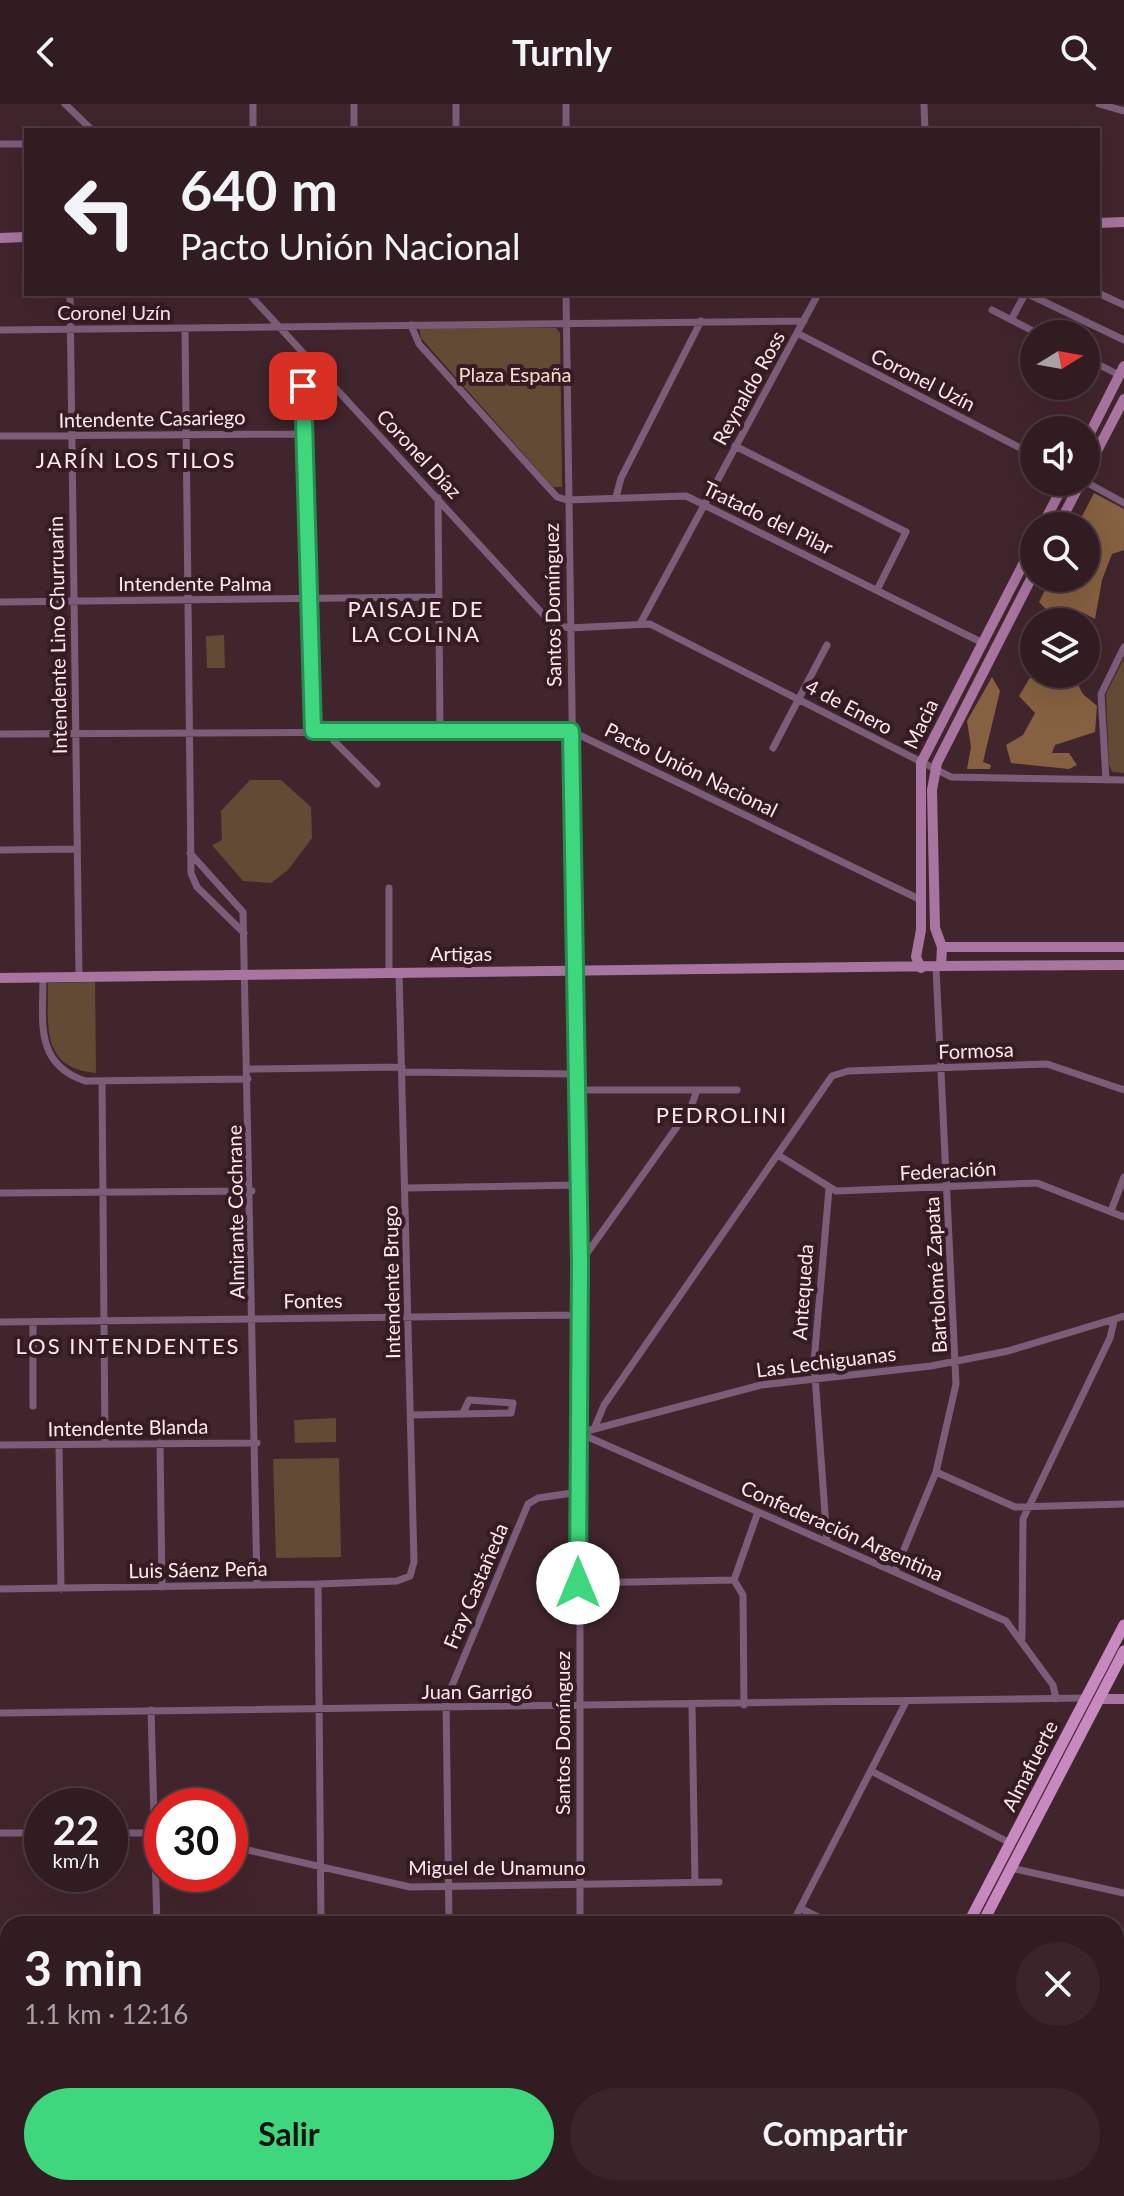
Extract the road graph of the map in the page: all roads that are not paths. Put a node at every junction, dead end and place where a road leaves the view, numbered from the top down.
1 (65, 104) edge
2 (253, 104) edge
3 (354, 104) edge
4 (456, 104) edge
5 (566, 104) edge
6 (924, 104) edge
7 (1099, 104) edge
8 (1124, 111) edge
9 (90, 128) edge
10 (253, 128) edge
11 (354, 128) edge
12 (456, 128) edge
13 (566, 128) edge
14 (925, 128) edge
15 (0, 144) edge
16 (24, 144) edge
17 (1124, 222) edge
18 (1100, 223) edge
19 (24, 237) edge
20 (0, 238) edge
21 (1100, 294) edge
22 (70, 296) edge
23 (251, 296) edge
24 (566, 296) edge
25 (817, 296) edge
26 (1026, 296) edge
27 (1031, 296) edge
28 (1124, 305) edge
29 (992, 310) dead end
30 (1011, 320) junction
31 (701, 321) junction
32 (804, 321) junction
33 (566, 323) junction
34 (1020, 324) edge
35 (411, 325) junction
36 (279, 327) junction
37 (71, 328) junction
38 (185, 329) junction
39 (0, 330) edge
40 (797, 333) junction
41 (1124, 340) edge
42 (304, 355) junction
43 (1100, 363) edge
44 (1122, 371) edge
45 (1124, 399) edge
46 (1099, 416) edge
47 (303, 434) junction
48 (187, 435) junction
49 (0, 436) edge
50 (71, 437) junction
51 (1100, 445) edge
52 (735, 446) junction
53 (1020, 448) edge
54 (1100, 491) edge
55 (616, 497) junction
56 (438, 498) junction
57 (567, 500) junction
58 (704, 503) junction
59 (1124, 503) edge
60 (1020, 570) edge
61 (877, 590) junction
62 (1024, 592) edge
63 (437, 597) junction
64 (188, 599) junction
65 (308, 600) junction
66 (74, 601) junction
67 (0, 602) edge
68 (640, 624) junction
69 (569, 628) junction
70 (983, 643) junction
71 (827, 645) dead end
72 (1124, 647) edge
73 (799, 699) junction
74 (313, 731) junction
75 (329, 731) junction
76 (440, 731) junction
77 (571, 731) junction
78 (190, 732) junction
79 (0, 734) edge
80 (76, 734) junction
81 (773, 748) dead end
82 (921, 763) junction
83 (935, 770) junction
84 (1106, 780) junction
85 (1124, 780) edge
86 (377, 784) dead end
87 (77, 849) junction
88 (0, 850) edge
89 (190, 853) junction
90 (389, 888) dead end
91 (921, 900) junction
92 (245, 934) junction
93 (918, 941) junction
94 (941, 944) junction
95 (1124, 947) edge
96 (1124, 965) edge
97 (939, 967) junction
98 (921, 968) junction
99 (575, 971) junction
100 (394, 972) junction
101 (246, 974) junction
102 (43, 977) junction
103 (79, 977) junction
104 (0, 978) edge
105 (943, 1068) junction
106 (248, 1069) junction
107 (402, 1070) junction
108 (576, 1074) junction
109 (248, 1079) junction
110 (102, 1081) junction
111 (576, 1090) junction
112 (697, 1090) junction
113 (737, 1090) dead end
114 (1124, 1090) edge
115 (778, 1155) junction
116 (1124, 1177) edge
117 (578, 1185) junction
118 (406, 1188) junction
119 (947, 1188) junction
120 (829, 1189) junction
121 (252, 1191) junction
122 (0, 1193) edge
123 (101, 1193) junction
124 (1111, 1211) junction
125 (1124, 1217) edge
126 (580, 1263) junction
127 (408, 1315) junction
128 (579, 1315) junction
129 (1124, 1316) edge
130 (254, 1318) junction
131 (103, 1319) junction
132 (1114, 1321) junction
133 (0, 1322) edge
134 (33, 1322) junction
135 (956, 1362) junction
136 (814, 1378) junction
137 (33, 1406) dead end
138 (463, 1413) junction
139 (411, 1415) junction
140 (594, 1429) junction
141 (579, 1433) junction
142 (105, 1443) junction
143 (160, 1443) junction
144 (257, 1443) junction
145 (0, 1445) edge
146 (59, 1445) junction
147 (936, 1472) junction
148 (579, 1492) junction
149 (1124, 1504) edge
150 (1028, 1507) junction
151 (758, 1512) junction
152 (827, 1541) junction
153 (895, 1571) junction
154 (734, 1580) junction
155 (397, 1581) joint
156 (578, 1583) junction
157 (318, 1584) junction
158 (257, 1585) junction
159 (162, 1587) junction
160 (0, 1589) edge
161 (61, 1589) junction
162 (1124, 1625) edge
163 (1022, 1638) junction
164 (1124, 1651) edge
165 (1086, 1698) junction
166 (1056, 1699) junction
167 (1099, 1699) junction
168 (1124, 1699) edge
169 (906, 1702) junction
170 (744, 1705) junction
171 (692, 1706) junction
172 (578, 1707) junction
173 (445, 1708) junction
174 (318, 1709) junction
175 (151, 1710) junction
176 (0, 1713) edge
177 (873, 1772) junction
178 (155, 1788) edge
179 (0, 1833) edge
180 (24, 1833) edge
181 (1010, 1843) junction
182 (248, 1850) edge
183 (321, 1866) junction
184 (1011, 1868) junction
185 (695, 1882) junction
186 (719, 1882) dead end
187 (579, 1885) junction
188 (448, 1887) junction
189 (157, 1892) edge
190 (1124, 1893) edge
191 (800, 1908) junction
192 (157, 1916) edge
193 (321, 1916) edge
194 (449, 1916) edge
195 (580, 1916) edge
196 (796, 1916) edge
197 (816, 1916) edge
198 (972, 1916) edge
199 (986, 1916) edge

1 - 9 street
2 - 10 street
3 - 11 street
4 - 12 street
5 - 13 street
6 - 14 street
7 - 8 street
15 - 16 street
17 - 18 street
19 - 20 street
21 - 28 street
22 - 37 street, Intendente Lino Churruarin
23 - 36 street, Coronel Díaz
24 - 33 street, Santos Domínguez
25 - 32 street, Reynaldo Ross
26 - 30 street
27 - 41 street
29 - 30 street
30 - 34 street
31 - 32 street, Coronel Uzín
31 - 33 street, Coronel Uzín
31 - 55 street
32 - 40 street, Reynaldo Ross
33 - 35 street, Coronel Uzín
33 - 57 street, Santos Domínguez
35 - 36 street, Coronel Uzín
35 - 57 street
36 - 38 street, Coronel Uzín
36 - 42 street, Coronel Díaz
37 - 38 street, Coronel Uzín
37 - 39 street, Coronel Uzín
37 - 50 street, Intendente Lino Churruarin
38 - 48 street
40 - 52 street, Reynaldo Ross
40 - 53 street, Coronel Uzín
42 - 47 street
42 - 56 street, Coronel Díaz
43 - 44 street
44 - 46 street
45 - 51 street
47 - 48 street, Intendente Casariego
47 - 65 street
48 - 50 street, Intendente Casariego
48 - 64 street
49 - 50 street, Intendente Casariego
50 - 66 street, Intendente Lino Churruarin
52 - 58 street, Reynaldo Ross
52 - 61 street
54 - 59 street
55 - 57 street, Tratado del Pilar
55 - 58 street, Tratado del Pilar
56 - 63 street
56 - 69 street, Coronel Díaz
57 - 69 street, Santos Domínguez
58 - 61 street, Tratado del Pilar
58 - 68 street, Reynaldo Ross
60 - 70 street, Macia
61 - 70 street, Tratado del Pilar
62 - 83 street, Macia
63 - 65 street, Intendente Palma
63 - 76 street
64 - 65 street, Intendente Palma
64 - 66 street, Intendente Palma
64 - 78 street
65 - 74 street
66 - 67 street, Intendente Palma
66 - 80 street, Intendente Lino Churruarin
68 - 69 street, 4 de Enero
68 - 73 street, 4 de Enero
69 - 77 street, Santos Domínguez
70 - 82 street, Macia
71 - 73 street
72 - 84 street
73 - 81 street
73 - 82 street, 4 de Enero
74 - 75 street, Pacto Unión Nacional
74 - 78 street, Pacto Unión Nacional
75 - 76 street, Pacto Unión Nacional
75 - 86 street
76 - 77 street, Pacto Unión Nacional
77 - 91 street, Pacto Unión Nacional
77 - 99 street, Santos Domínguez
78 - 80 street, Pacto Unión Nacional
78 - 89 street
79 - 80 street, Pacto Unión Nacional
80 - 87 street, Intendente Lino Churruarin
82 - 83 street, 4 de Enero
82 - 91 street, Macia
83 - 84 street, 4 de Enero
83 - 94 street, Macia
84 - 85 street, 4 de Enero
87 - 88 street
87 - 103 street, Intendente Lino Churruarin
89 - 92 street, Almirante Cochrane
89 - 92 street
90 - 100 street, Intendente Brugo
91 - 93 street, Macia
92 - 101 street, Almirante Cochrane
93 - 94 street
93 - 98 street, Macia
94 - 95 street
94 - 97 street, Macia
96 - 97 street
97 - 98 street, Artigas
97 - 105 street, Bartolomé Zapata
98 - 99 street, Artigas
99 - 100 street, Artigas
99 - 108 street, Santos Domínguez
100 - 101 street, Artigas
100 - 107 street, Intendente Brugo
101 - 103 street, Artigas
101 - 106 street, Almirante Cochrane
102 - 103 street, Artigas
102 - 104 street, Artigas
102 - 110 street
105 - 114 street, Formosa
105 - 115 street, Formosa
105 - 119 street, Bartolomé Zapata
106 - 107 street
106 - 109 street, Almirante Cochrane
107 - 108 street
107 - 118 street, Intendente Brugo
108 - 111 street, Santos Domínguez
109 - 110 street
109 - 121 street, Almirante Cochrane
110 - 123 street
111 - 112 street
111 - 117 street, Santos Domínguez
112 - 113 street
112 - 126 street
115 - 120 street
115 - 140 street
116 - 124 street
117 - 118 street
117 - 126 street, Santos Domínguez
118 - 127 street, Intendente Brugo
119 - 120 street, Federación
119 - 124 street, Federación
119 - 135 street, Bartolomé Zapata
120 - 136 street, Antequeda
121 - 123 street
121 - 130 street, Almirante Cochrane
122 - 123 street
123 - 131 street
124 - 125 street, Federación
126 - 128 street, Santos Domínguez
127 - 128 street, Fontes
127 - 130 street, Fontes
127 - 139 street, Intendente Brugo
128 - 141 street, Santos Domínguez
129 - 132 street, Las Lechiguanas
130 - 131 street, Fontes
130 - 144 street, Almirante Cochrane
131 - 134 street, Fontes
131 - 142 street
132 - 135 street, Las Lechiguanas
132 - 150 street
133 - 134 street, Fontes
134 - 137 street
135 - 136 street, Las Lechiguanas
135 - 147 street, Bartolomé Zapata
136 - 140 street, Las Lechiguanas
136 - 152 street, Antequeda
138 - 138 street
138 - 139 street
139 - 155 street, Intendente Brugo
140 - 141 street, Las Lechiguanas
141 - 148 street, Santos Domínguez
141 - 151 street, Confederación Argentina
142 - 143 street, Intendente Blanda
142 - 146 street, Intendente Blanda
143 - 144 street, Intendente Blanda
143 - 159 street
144 - 158 street, Almirante Cochrane
145 - 146 street, Intendente Blanda
146 - 161 street
147 - 150 street
147 - 153 street, Bartolomé Zapata
148 - 156 street, Santos Domínguez
148 - 173 street, Fray Castañeda
149 - 150 street
150 - 163 street
151 - 152 street, Confederación Argentina
151 - 154 street
152 - 153 street, Confederación Argentina
153 - 163 street, Confederación Argentina
154 - 156 street
154 - 170 street
155 - 157 street, Luis Sáenz Peña
156 - 172 street, Santos Domínguez
157 - 158 street, Luis Sáenz Peña
157 - 174 street
158 - 159 street, Luis Sáenz Peña
159 - 161 street, Luis Sáenz Peña
160 - 161 street, Luis Sáenz Peña
162 - 165 main road, Almafuerte
163 - 166 street, Confederación Argentina
164 - 167 main road, Almafuerte
165 - 166 street, Juan Garrigó
165 - 167 street, Juan Garrigó
165 - 181 main road, Almafuerte
166 - 169 street, Juan Garrigó
167 - 168 street
167 - 184 main road, Almafuerte
169 - 170 street, Juan Garrigó
169 - 177 street
170 - 171 street, Juan Garrigó
171 - 172 street, Juan Garrigó
171 - 185 street
172 - 173 street, Juan Garrigó
172 - 187 street, Santos Domínguez
173 - 174 street, Juan Garrigó
173 - 188 street, Fray Castañeda
174 - 175 street, Juan Garrigó
174 - 183 street
175 - 176 street, Juan Garrigó
175 - 178 street
177 - 181 street
177 - 191 street
179 - 180 street
181 - 198 main road, Almafuerte
182 - 183 street, Miguel de Unamuno
183 - 188 street, Miguel de Unamuno
183 - 193 street
184 - 190 street
184 - 199 main road, Almafuerte
185 - 186 street, Miguel de Unamuno
185 - 187 street, Miguel de Unamuno
187 - 188 street, Miguel de Unamuno
187 - 195 street, Santos Domínguez
188 - 194 street, Fray Castañeda
189 - 192 street
191 - 196 street
191 - 197 street

